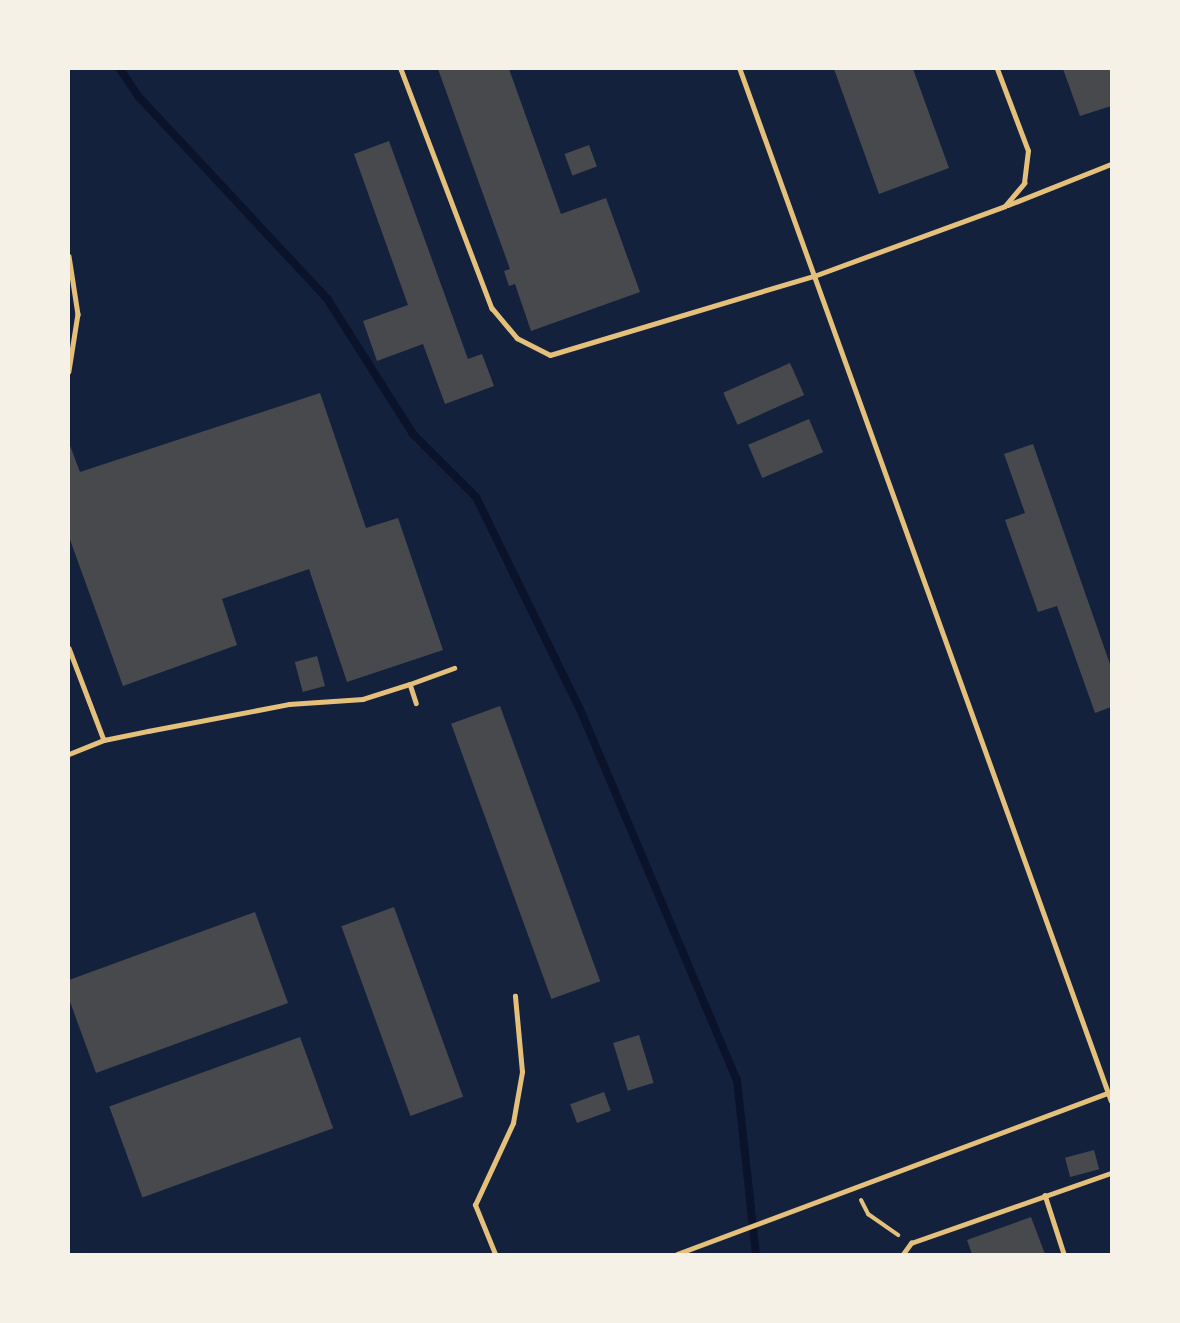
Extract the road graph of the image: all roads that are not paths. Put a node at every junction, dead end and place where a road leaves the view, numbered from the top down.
1 (401, 69) edge
2 (740, 69) edge
3 (997, 69) edge
4 (1111, 164) edge
5 (1005, 206) junction
6 (69, 256) edge
7 (814, 276) junction
8 (69, 371) edge
9 (69, 648) edge
10 (454, 668) dead end
11 (410, 684) junction
12 (416, 703) dead end
13 (104, 740) junction
14 (69, 754) edge
15 (514, 996) dead end
16 (1110, 1093) edge
17 (1111, 1100) edge
18 (1111, 1173) edge
19 (1046, 1196) junction
20 (495, 1254) edge
21 (677, 1254) edge
22 (903, 1254) edge
23 (1064, 1254) edge

1 - 7 lane
2 - 7 lane
3 - 5 lane
4 - 5 lane
5 - 7 lane
6 - 8 lane
7 - 16 lane
9 - 13 lane
10 - 11 lane
11 - 12 lane
11 - 13 lane
13 - 14 lane
15 - 20 lane
16 - 17 lane
16 - 21 lane
18 - 19 lane
19 - 22 lane
19 - 23 lane

